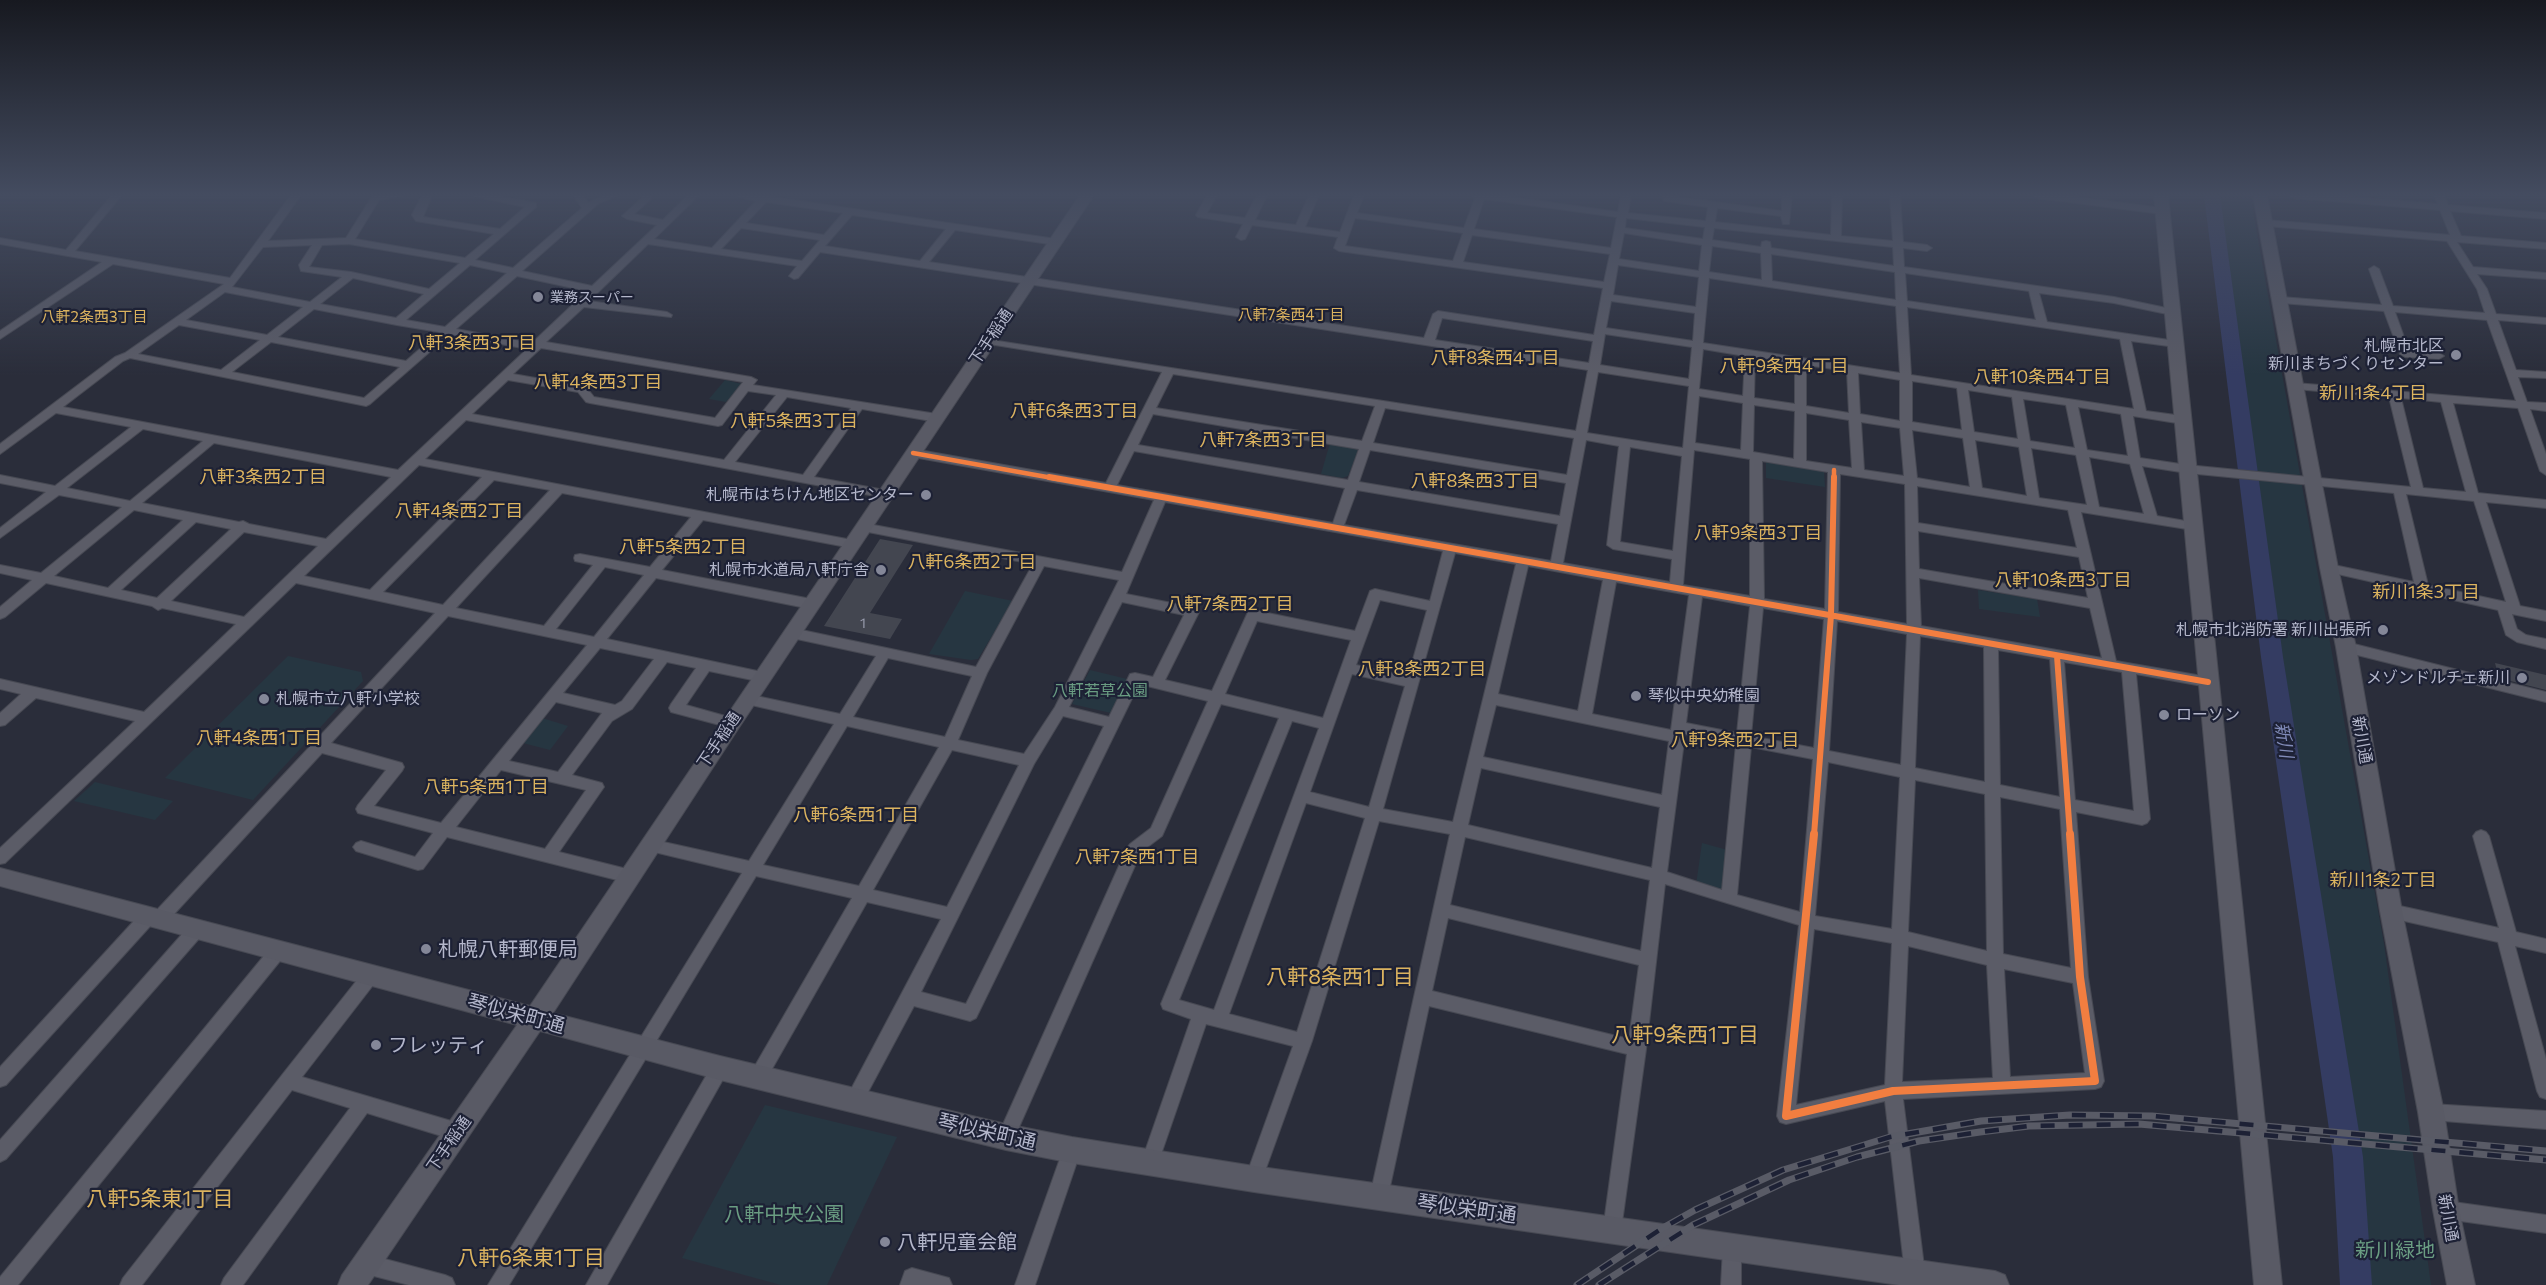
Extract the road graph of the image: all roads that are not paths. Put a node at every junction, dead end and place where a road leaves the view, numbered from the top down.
1 (85, 255) edge
2 (252, 255) edge
3 (311, 255) edge
4 (431, 255) edge
5 (474, 255) edge
6 (535, 255) edge
7 (631, 255) edge
8 (741, 255) edge
9 (810, 255) edge
10 (859, 255) edge
11 (930, 255) edge
12 (1047, 255) edge
13 (1387, 255) edge
14 (1460, 255) edge
15 (1609, 255) edge
16 (1706, 255) edge
17 (1766, 255) edge
18 (1794, 255) edge
19 (1898, 255) edge
20 (2167, 255) edge
21 (2272, 255) edge
22 (2462, 255) edge
23 (1615, 256) junction
24 (112, 260) junction
25 (466, 261) junction
26 (803, 264) junction
27 (922, 265) junction
28 (1457, 265) junction
29 (2374, 269) dead end
30 (1899, 270) junction
31 (2470, 270) junction
32 (514, 273) junction
33 (351, 275) junction
34 (1704, 275) junction
35 (794, 276) dead end
36 (2546, 276) edge
37 (1029, 282) junction
38 (1767, 284) junction
39 (228, 285) junction
40 (2033, 288) junction
41 (595, 290) junction
42 (1609, 291) junction
43 (430, 292) junction
44 (2280, 300) junction
45 (581, 303) junction
46 (1902, 304) junction
47 (311, 306) junction
48 (2388, 308) junction
49 (1701, 311) junction
50 (2172, 312) junction
51 (667, 315) dead end
52 (2492, 317) junction
53 (177, 321) junction
54 (2546, 321) edge
55 (397, 322) junction
56 (2042, 324) junction
57 (449, 329) junction
58 (1600, 334) junction
59 (0, 336) edge
60 (2126, 336) junction
61 (269, 339) junction
62 (989, 341) junction
63 (1428, 343) junction
64 (2176, 344) junction
65 (537, 345) junction
66 (1698, 346) junction
67 (1750, 354) junction
68 (129, 355) junction
69 (2439, 356) dead end
70 (1801, 362) junction
71 (408, 365) junction
72 (1593, 369) junction
73 (1852, 369) junction
74 (1169, 370) junction
75 (2512, 373) junction
76 (223, 374) junction
77 (2546, 375) edge
78 (506, 376) junction
79 (1906, 378) junction
80 (2295, 386) junction
81 (746, 387) junction
82 (1962, 387) junction
83 (1694, 388) junction
84 (784, 393) junction
85 (2394, 393) junction
86 (2017, 395) junction
87 (2446, 398) junction
88 (1747, 399) junction
89 (2071, 403) junction
90 (1381, 404) junction
91 (859, 405) junction
92 (2523, 405) junction
93 (1800, 407) junction
94 (2546, 407) edge
95 (56, 410) junction
96 (1149, 410) junction
97 (2126, 411) junction
98 (2141, 414) junction
99 (463, 416) junction
100 (1854, 416) junction
101 (937, 418) junction
102 (2182, 420) junction
103 (1906, 425) junction
104 (139, 427) junction
105 (1968, 434) junction
106 (1581, 436) junction
107 (0, 438) edge
108 (212, 439) junction
109 (13, 441) junction
110 (1624, 443) junction
111 (2024, 443) junction
112 (1367, 445) junction
113 (1130, 447) junction
114 (0, 450) edge
115 (1690, 450) junction
116 (2080, 452) junction
117 (913, 453) junction
118 (1751, 456) junction
119 (417, 460) junction
120 (2135, 461) junction
121 (727, 465) junction
122 (1800, 465) junction
123 (1834, 470) junction
124 (2194, 470) junction
125 (2546, 471) edge
126 (1858, 474) junction
127 (402, 475) junction
128 (491, 475) junction
129 (0, 479) edge
130 (806, 479) junction
131 (1572, 480) junction
132 (2305, 481) junction
133 (1911, 483) junction
134 (1353, 484) junction
135 (559, 488) junction
136 (1110, 488) junction
137 (57, 490) junction
138 (2399, 490) junction
139 (2418, 492) junction
140 (1977, 493) junction
141 (886, 494) junction
142 (1161, 497) junction
143 (2476, 497) junction
144 (2034, 502) junction
145 (133, 504) junction
146 (2546, 504) edge
147 (2074, 508) junction
148 (2094, 511) junction
149 (700, 515) junction
150 (195, 516) junction
151 (2152, 520) junction
152 (1564, 521) junction
153 (243, 525) junction
154 (1912, 526) junction
155 (2193, 526) junction
156 (863, 527) junction
157 (1337, 528) junction
158 (0, 534) edge
159 (328, 544) junction
160 (852, 544) junction
161 (1450, 548) junction
162 (2085, 554) junction
163 (1679, 556) junction
164 (580, 558) dead end
165 (1523, 561) junction
166 (602, 562) junction
167 (1040, 562) junction
168 (1556, 568) junction
169 (2329, 568) junction
170 (0, 569) edge
171 (654, 572) junction
172 (1913, 572) junction
173 (1126, 577) junction
174 (1610, 577) junction
175 (293, 578) junction
176 (44, 579) junction
177 (1676, 588) junction
178 (2422, 588) junction
179 (1696, 592) junction
180 (109, 594) junction
181 (372, 595) junction
182 (1118, 597) junction
183 (1757, 601) junction
184 (158, 604) junction
185 (811, 604) junction
186 (2097, 604) junction
187 (1435, 607) junction
188 (2509, 609) junction
189 (444, 610) junction
190 (0, 614) edge
191 (1831, 615) junction
192 (2546, 616) edge
193 (247, 622) junction
194 (1914, 629) junction
195 (547, 631) junction
196 (792, 633) junction
197 (1359, 637) junction
198 (597, 642) junction
199 (2546, 644) edge
200 (1990, 645) junction
201 (2346, 647) junction
202 (885, 652) junction
203 (664, 656) junction
204 (2058, 656) junction
205 (2110, 664) junction
206 (706, 665) junction
207 (2128, 667) junction
208 (1347, 668) junction
209 (980, 674) junction
210 (762, 677) junction
211 (2208, 682) junction
212 (1157, 683) junction
213 (1412, 683) junction
214 (0, 684) edge
215 (34, 692) junction
216 (554, 696) junction
217 (1216, 698) junction
218 (1490, 698) junction
219 (2546, 698) edge
220 (747, 699) junction
221 (1060, 710) junction
222 (617, 711) junction
223 (1287, 714) junction
224 (147, 718) junction
225 (1584, 718) junction
226 (0, 721) edge
227 (845, 721) junction
228 (730, 723) junction
229 (1113, 723) junction
230 (1326, 724) junction
231 (1678, 732) junction
232 (1745, 741) junction
233 (950, 743) junction
234 (319, 746) junction
235 (1821, 756) junction
236 (1028, 761) junction
237 (1475, 761) junction
238 (498, 764) junction
239 (1907, 772) junction
240 (562, 778) junction
241 (1994, 790) junction
242 (1300, 796) junction
243 (1669, 803) junction
244 (2068, 805) junction
245 (1374, 814) junction
246 (1459, 829) junction
247 (444, 830) junction
248 (2481, 836) dead end
249 (650, 845) junction
250 (361, 847) dead end
251 (548, 856) junction
252 (0, 858) edge
253 (755, 868) junction
254 (628, 876) junction
255 (1660, 876) junction
256 (0, 877) edge
257 (863, 894) junction
258 (1729, 898) junction
259 (1442, 910) junction
260 (2391, 911) junction
261 (950, 914) junction
262 (154, 918) junction
263 (1807, 921) junction
264 (197, 929) junction
265 (2506, 937) junction
266 (1902, 938) junction
267 (2546, 946) edge
268 (278, 951) junction
269 (1649, 960) junction
270 (1995, 960) junction
271 (371, 975) junction
272 (2080, 977) junction
273 (910, 997) junction
274 (1424, 997) junction
275 (1201, 1015) junction
276 (535, 1019) junction
277 (1219, 1019) junction
278 (1303, 1041) junction
279 (645, 1048) junction
280 (1637, 1049) junction
281 (720, 1068) junction
282 (758, 1077) junction
283 (0, 1079) edge
284 (288, 1081) junction
285 (2002, 1084) junction
286 (1893, 1091) junction
287 (2546, 1091) edge
288 (854, 1101) junction
289 (363, 1104) junction
290 (2431, 1112) junction
291 (2546, 1120) edge
292 (458, 1132) junction
293 (1006, 1137) junction
294 (1072, 1150) junction
295 (0, 1153) edge
296 (1150, 1163) junction
297 (1254, 1179) junction
298 (1379, 1196) junction
299 (2446, 1210) junction
300 (2546, 1224) edge
301 (1612, 1230) junction
302 (1732, 1248) junction
303 (359, 1274) edge
304 (1915, 1274) junction
305 (6, 1285) edge
306 (130, 1285) edge
307 (231, 1285) edge
308 (445, 1285) edge
309 (498, 1285) edge
310 (596, 1285) edge
311 (909, 1285) edge
312 (942, 1285) edge
313 (1025, 1285) edge
314 (1731, 1285) edge
315 (1995, 1285) edge
316 (2268, 1285) edge
317 (2461, 1285) edge

1 - 24 street
2 - 39 street
3 - 33 street
4 - 25 street
5 - 25 street
6 - 32 street
7 - 41 street
8 - 26 street
9 - 26 street
10 - 27 street
11 - 27 street
12 - 37 main road, 下手稲通
13 - 28 street
14 - 28 street
15 - 23 street
16 - 34 street
17 - 38 street
18 - 30 street
19 - 30 street
20 - 50 main road
21 - 44 main road, 新川通
22 - 31 street
23 - 34 street
23 - 42 street
24 - 39 street
24 - 59 street
25 - 32 street
25 - 43 street
26 - 35 street
27 - 37 street
28 - 42 street
29 - 48 street
30 - 40 street
30 - 46 street
31 - 36 street
31 - 52 street
32 - 41 street
32 - 57 street
33 - 43 street
33 - 47 street
34 - 38 street
34 - 49 street
37 - 62 main road, 下手稲通
37 - 63 street
38 - 46 street
39 - 47 street
39 - 53 street
40 - 50 street
40 - 56 street
41 - 45 street
42 - 49 street
42 - 58 street
43 - 55 street
44 - 48 street
44 - 80 main road, 新川通
45 - 51 street
45 - 65 street
46 - 56 street
46 - 79 street
47 - 55 street
47 - 61 street
48 - 52 street
48 - 69 street
49 - 66 street
50 - 64 main road
52 - 54 street
52 - 75 street
53 - 61 street
53 - 68 street
55 - 57 street
56 - 60 street
57 - 65 street
57 - 71 street
58 - 63 street
58 - 66 street
58 - 72 street
60 - 64 street
60 - 98 street
61 - 71 street
61 - 76 street
62 - 74 street
62 - 101 main road, 下手稲通
63 - 72 street
64 - 102 main road
65 - 78 street
65 - 81 street
66 - 67 street
66 - 83 street
67 - 70 street
67 - 88 street
68 - 76 street
68 - 95 street
70 - 73 street
70 - 93 street
71 - 76 street
72 - 83 street
72 - 106 street
73 - 79 street
73 - 100 street
74 - 90 street
74 - 96 street
75 - 77 street
75 - 92 street
78 - 81 street
78 - 99 street
79 - 82 street
79 - 103 street
80 - 85 street
80 - 132 main road, 新川通
81 - 84 street
82 - 86 street
82 - 105 street
83 - 88 street
83 - 115 street
84 - 91 street
84 - 121 street
85 - 87 street
85 - 139 street
86 - 89 street
86 - 111 street
87 - 92 street
87 - 143 street
88 - 93 street
88 - 118 street
89 - 97 street
89 - 116 street
90 - 106 street
90 - 112 street
91 - 101 street
91 - 130 street
92 - 94 street
92 - 125 street
93 - 100 street
93 - 122 street
95 - 104 street
95 - 109 street
96 - 112 street
96 - 113 street
97 - 98 street
97 - 120 street
98 - 102 street
99 - 119 street
99 - 121 street
100 - 103 street
100 - 126 street
101 - 117 main road, 下手稲通
102 - 124 main road
103 - 105 street
103 - 133 street
104 - 108 street
104 - 137 street
105 - 111 street
105 - 140 street
106 - 110 street
106 - 131 street
107 - 109 street
108 - 127 street
108 - 145 street
109 - 114 street
110 - 115 street
110 - 163 street
111 - 116 street
111 - 144 street
112 - 131 street
112 - 134 street
113 - 134 street
113 - 136 street
115 - 118 street
115 - 163 street
116 - 120 street
116 - 148 street
117 - 136 street
117 - 141 main road, 下手稲通
118 - 122 street
118 - 183 street
119 - 127 street
119 - 128 street
120 - 124 street
120 - 151 street
121 - 130 street
122 - 123 street
123 - 126 street
123 - 191 street
124 - 132 street
124 - 155 main road
126 - 133 street
127 - 159 street
128 - 135 street
128 - 181 street
129 - 137 street
130 - 141 street
131 - 152 street
132 - 138 street
132 - 169 main road, 新川通
133 - 140 street
133 - 154 street
134 - 152 street
134 - 157 street
135 - 149 street
135 - 189 street
136 - 142 street
137 - 145 street
137 - 158 street
138 - 139 street
138 - 178 street
139 - 143 street
140 - 144 street
141 - 156 main road, 下手稲通
142 - 157 street
142 - 173 street
143 - 146 street
143 - 188 street
144 - 147 street
145 - 150 street
145 - 176 street
147 - 148 street
147 - 162 street
148 - 151 street
149 - 160 street
149 - 171 street
150 - 153 street
150 - 180 street
151 - 155 street
152 - 168 street
153 - 159 street
153 - 184 street
154 - 162 street
154 - 172 street
155 - 211 main road
156 - 160 main road, 下手稲通
156 - 167 street
157 - 161 street
159 - 175 street
160 - 185 main road, 下手稲通
161 - 165 street
161 - 187 street
162 - 186 street
163 - 177 street
164 - 166 street
165 - 168 street
165 - 218 street
166 - 171 street
166 - 195 street
167 - 173 street
167 - 209 street
168 - 174 street
169 - 178 street
169 - 201 main road, 新川通
170 - 176 street
171 - 185 street
171 - 198 street
172 - 186 street
172 - 194 street
173 - 182 street
174 - 177 street
174 - 225 street
175 - 181 street
175 - 193 street
176 - 180 street
176 - 190 street
177 - 179 street
178 - 188 street
179 - 183 street
179 - 231 street
180 - 184 street
181 - 189 street
182 - 212 street
182 - 221 street
183 - 191 street
183 - 232 street
184 - 193 street
185 - 196 main road, 下手稲通
186 - 205 street
187 - 197 street
187 - 213 street
188 - 192 street
188 - 199 street
189 - 195 street
189 - 234 street
191 - 194 street
191 - 235 street
193 - 224 street
194 - 200 street
194 - 239 street
195 - 198 street
196 - 202 street
196 - 210 main road, 下手稲通
197 - 208 street
197 - 217 street
198 - 203 street
198 - 216 street
200 - 204 street
200 - 241 street
201 - 219 street
201 - 260 main road, 新川通
202 - 209 street
202 - 227 street
203 - 206 street
203 - 222 street
204 - 205 street
204 - 244 street
205 - 207 street
206 - 210 street
206 - 228 street
207 - 211 street
207 - 244 street
208 - 213 street
208 - 230 street
209 - 233 street
210 - 220 main road, 下手稲通
211 - 316 main road
212 - 217 street
212 - 229 street
213 - 245 street
214 - 215 street
215 - 224 street
215 - 226 street
216 - 222 street
216 - 238 street
217 - 223 street
217 - 293 street
218 - 225 street
218 - 237 street
220 - 227 street
220 - 228 main road, 下手稲通
221 - 229 street
221 - 236 street
222 - 240 street
223 - 230 street
223 - 275 street
224 - 252 street
225 - 231 street
227 - 233 street
227 - 253 street
228 - 249 main road, 下手稲通
229 - 273 street
230 - 242 street
231 - 232 street
231 - 243 street
232 - 235 street
232 - 258 street
233 - 236 street
233 - 257 street
234 - 247 street
234 - 262 street
235 - 239 street
235 - 263 street
236 - 261 street
237 - 243 street
237 - 246 street
238 - 240 street
238 - 247 street
239 - 241 street
239 - 266 street
240 - 251 street
241 - 244 street
241 - 270 street
242 - 245 street
242 - 277 street
243 - 255 street
244 - 272 street
245 - 246 street
245 - 278 street
246 - 255 street
246 - 259 street
247 - 250 street
247 - 251 street
248 - 265 street
249 - 253 street
249 - 254 main road, 下手稲通
251 - 254 street
253 - 257 street
253 - 279 street
254 - 276 main road, 下手稲通
255 - 258 street
255 - 269 street
256 - 262 main road, 琴似栄町通
257 - 261 street
257 - 282 street
258 - 263 street
259 - 269 street
259 - 274 street
260 - 265 street
260 - 290 main road, 新川通
261 - 273 street
262 - 264 main road, 琴似栄町通
262 - 283 street
263 - 266 street
263 - 286 street
264 - 268 main road, 琴似栄町通
264 - 295 street
265 - 267 street
265 - 287 street
266 - 270 street
266 - 286 street
268 - 271 main road, 琴似栄町通
268 - 305 street
269 - 280 street
270 - 272 street
270 - 285 street
271 - 276 main road, 琴似栄町通
271 - 284 street
272 - 285 street
273 - 288 street
274 - 280 street
274 - 298 street
275 - 277 street
275 - 296 street
276 - 279 main road, 琴似栄町通
276 - 292 main road, 下手稲通
277 - 278 street
278 - 297 street
279 - 281 main road, 琴似栄町通
279 - 309 street
280 - 301 street
281 - 282 main road, 琴似栄町通
281 - 310 street
282 - 288 main road, 琴似栄町通
284 - 289 street
284 - 306 street
285 - 286 street
286 - 304 street
288 - 293 main road, 琴似栄町通
289 - 292 street
289 - 307 street
290 - 291 street
290 - 299 main road, 新川通
292 - 303 main road, 下手稲通
293 - 294 main road, 琴似栄町通
294 - 296 main road, 琴似栄町通
294 - 313 street
296 - 297 main road, 琴似栄町通
297 - 298 main road, 琴似栄町通
298 - 301 main road, 琴似栄町通
299 - 300 street
299 - 317 main road, 新川通
301 - 302 main road, 琴似栄町通
302 - 304 main road, 琴似栄町通
302 - 314 street
303 - 308 street
304 - 315 main road, 琴似栄町通
311 - 312 street

